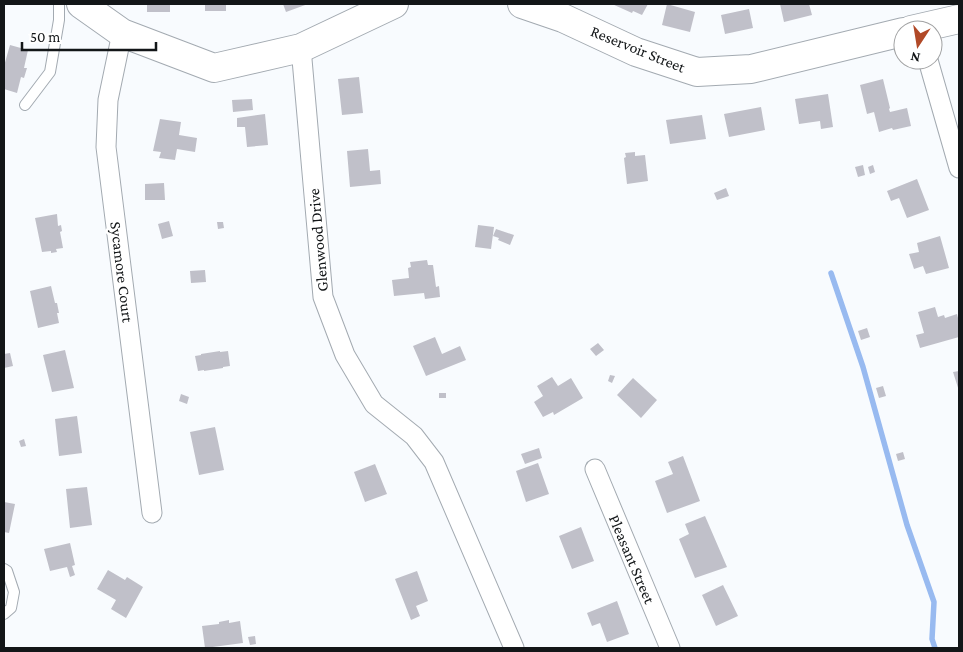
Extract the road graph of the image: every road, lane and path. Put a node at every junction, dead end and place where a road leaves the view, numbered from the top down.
1 (59, 4) edge
2 (81, 4) edge
3 (394, 4) edge
4 (522, 4) edge
5 (959, 18) edge
6 (943, 22) edge
7 (122, 32) junction
8 (893, 35) edge
9 (301, 48) junction
10 (931, 70) edge
11 (25, 105) dead end
12 (959, 168) edge
13 (594, 469) dead end
14 (152, 513) dead end
15 (4, 569) edge
16 (4, 614) edge
17 (514, 648) edge
18 (670, 648) edge

1 - 11 lane
2 - 7 street
3 - 9 street
4 - 8 street, Reservoir Street
5 - 6 street, Reservoir Street
7 - 9 street
7 - 14 street, Sycamore Court
9 - 17 street, Glenwood Drive
10 - 12 street
13 - 18 street, Pleasant Street
15 - 16 lane

